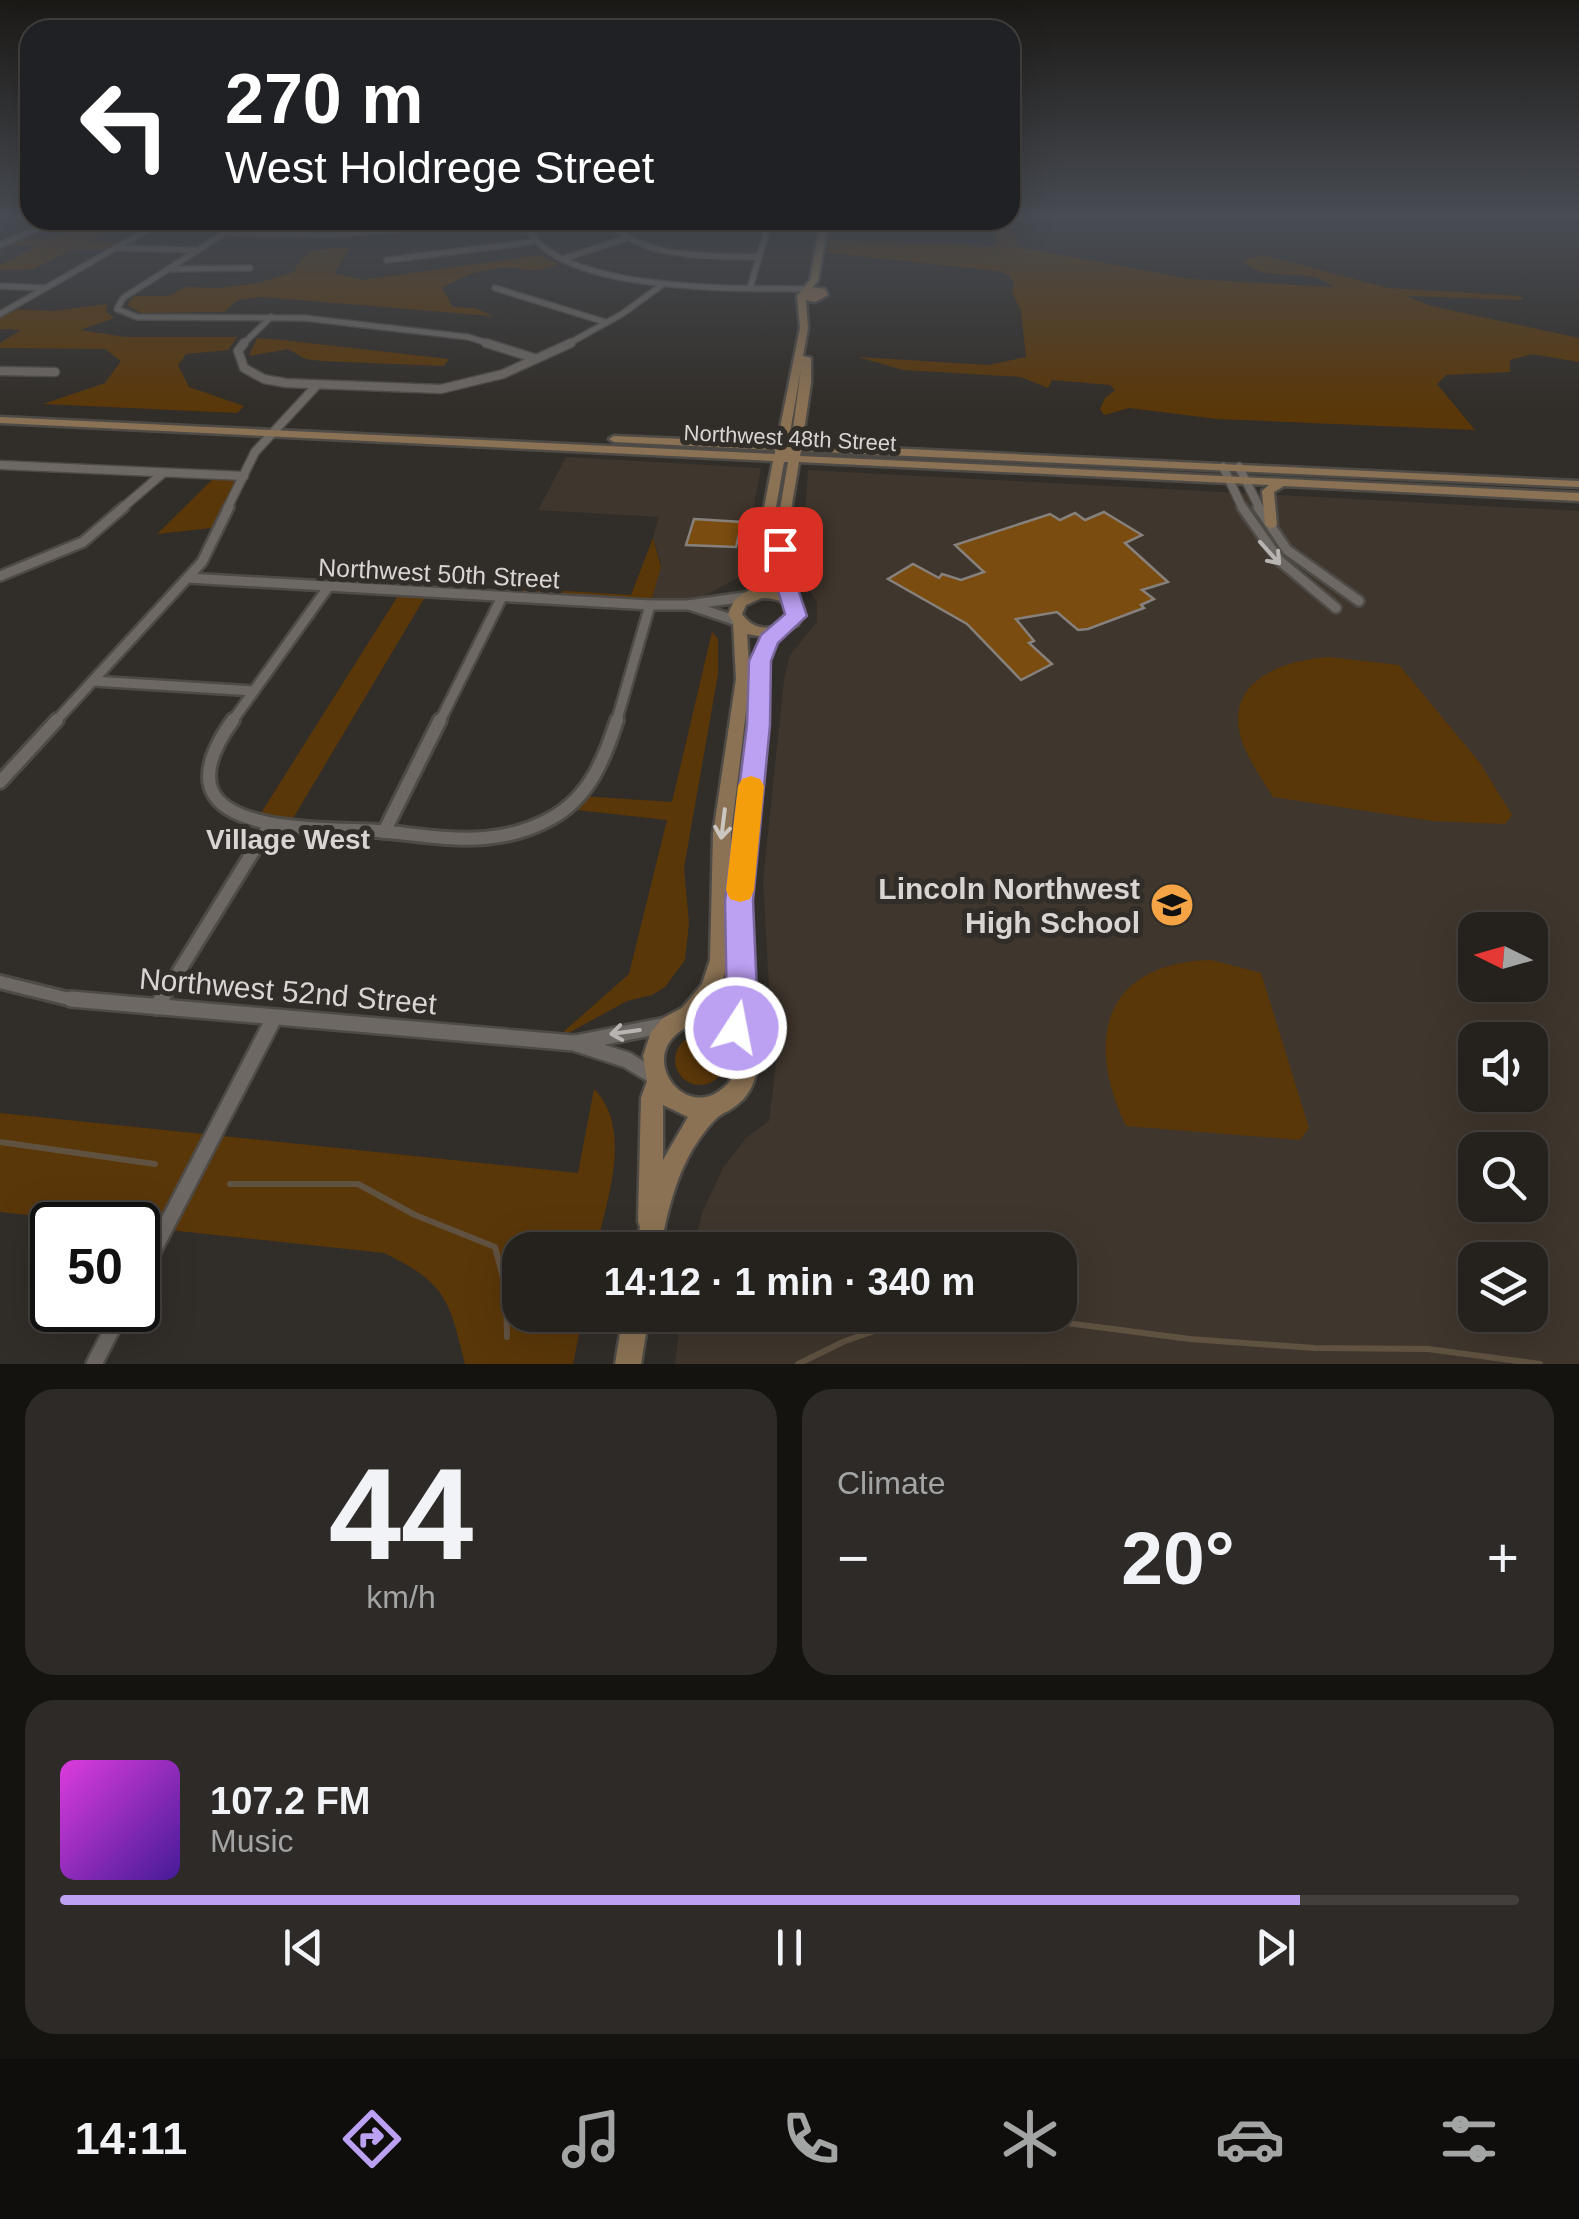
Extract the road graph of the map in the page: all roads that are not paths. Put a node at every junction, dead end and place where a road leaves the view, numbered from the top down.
1 (56, 282) edge
2 (149, 282) edge
3 (645, 282) edge
4 (752, 282) edge
5 (815, 282) edge
6 (820, 282) edge
7 (0, 286) edge
8 (662, 286) junction
9 (45, 288) junction
10 (495, 288) dead end
11 (750, 288) junction
12 (803, 292) junction
13 (820, 295) junction
14 (0, 314) edge
15 (272, 316) junction
16 (606, 323) junction
17 (534, 358) junction
18 (0, 371) edge
19 (55, 372) dead end
20 (317, 385) junction
21 (0, 410) edge
22 (0, 420) edge
23 (274, 428) junction
24 (780, 452) junction
25 (795, 452) junction
26 (0, 465) edge
27 (1226, 473) junction
28 (162, 474) junction
29 (1242, 474) junction
30 (244, 476) junction
31 (1284, 482) junction
32 (1579, 484) edge
33 (1579, 497) edge
34 (1271, 526) junction
35 (0, 576) edge
36 (188, 578) junction
37 (330, 586) junction
38 (750, 596) junction
39 (502, 597) junction
40 (791, 601) junction
41 (1358, 601) dead end
42 (650, 605) junction
43 (688, 605) junction
44 (1336, 608) dead end
45 (738, 622) junction
46 (778, 631) junction
47 (93, 681) junction
48 (254, 691) junction
49 (0, 782) edge
50 (270, 824) junction
51 (384, 832) junction
52 (0, 982) edge
53 (157, 1007) junction
54 (274, 1018) junction
55 (682, 1020) junction
56 (743, 1038) junction
57 (574, 1043) junction
58 (656, 1080) junction
59 (715, 1104) junction
60 (649, 1232) edge
61 (653, 1232) edge
62 (160, 1238) edge
63 (111, 1332) edge
64 (633, 1332) edge
65 (94, 1364) edge
66 (628, 1364) edge

1 - 9 street
2 - 15 street
3 - 8 street
4 - 11 street
5 - 12 main road
6 - 13 main road
7 - 9 street
8 - 11 street
8 - 16 street
9 - 14 street
10 - 16 street
11 - 12 street
12 - 13 main road
12 - 24 main road
13 - 25 main road
15 - 17 street
15 - 20 street
16 - 17 street
17 - 20 street
18 - 19 street
20 - 23 street
21 - 23 main road, Northwest 48th Street
22 - 23 main road, Northwest 48th Street
23 - 24 main road, Northwest 48th Street
23 - 30 street
24 - 25 main road, Northwest 48th Street
24 - 38 main road
25 - 27 main road, Northwest 48th Street
25 - 40 main road
26 - 28 street
27 - 29 main road, Northwest 48th Street
27 -> 44 street
28 - 30 street
28 - 35 street
29 - 31 main road, Northwest 48th Street
29 - 32 main road, Northwest 48th Street
29 - 34 street
30 - 36 street
31 - 33 main road, Northwest 48th Street
31 - 34 main road
34 - 41 street
36 - 37 street, Northwest 50th Street
36 - 47 street
37 - 39 street, Northwest 50th Street
37 - 48 street
38 - 40 main road
38 - 43 street, Northwest 50th Street
38 - 45 main road
39 - 42 street, Northwest 50th Street
39 - 51 street
40 - 46 main road
42 - 43 street, Northwest 50th Street
42 - 51 street
43 - 45 street, Northwest 50th Street
45 - 46 main road
45 -> 55 main road
46 - 56 main road
47 - 48 street
47 - 49 street
48 - 50 street
50 - 51 street
50 - 53 street
52 - 53 street, Northwest 52nd Street
53 - 54 street, Northwest 52nd Street
54 - 57 street, Northwest 52nd Street
54 - 62 street
55 - 56 main road
55 -> 57 street, Northwest 52nd Street
55 - 58 main road
56 - 59 main road
57 - 58 street, Northwest 52nd Street
58 - 59 main road
58 - 60 main road
59 - 61 main road
63 - 65 street
64 - 66 main road

